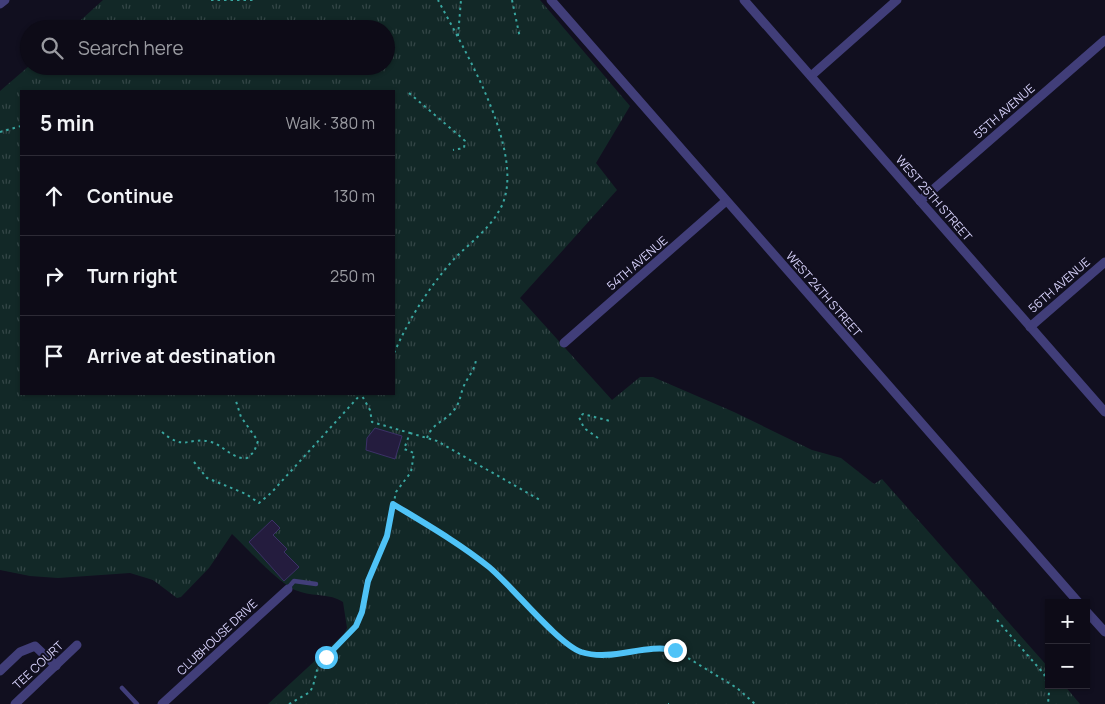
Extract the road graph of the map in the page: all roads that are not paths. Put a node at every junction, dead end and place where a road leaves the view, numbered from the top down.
1 (4, 0) edge
2 (551, 0) edge
3 (744, 0) edge
4 (897, 0) edge
5 (0, 4) edge
6 (1105, 40) edge
7 (810, 76) junction
8 (920, 201) junction
9 (726, 202) junction
10 (1105, 262) edge
11 (1030, 327) junction
12 (564, 343) dead end
13 (1105, 412) edge
14 (316, 584) dead end
15 (288, 589) joint
16 (1075, 599) edge
17 (1090, 615) edge
18 (1105, 632) edge
19 (78, 645) dead end
20 (56, 666) junction
21 (0, 671) edge
22 (122, 688) dead end
23 (15, 704) edge
24 (137, 704) edge
25 (162, 704) edge

1 - 5 street
2 - 9 street, WEST 24TH STREET
3 - 7 street, WEST 25TH STREET
4 - 7 street
6 - 8 street, 55TH AVENUE
7 - 8 street, WEST 25TH STREET
8 - 11 street, WEST 25TH STREET
9 - 12 street, 54TH AVENUE
9 - 16 street, WEST 24TH STREET
10 - 11 street, 56TH AVENUE
11 - 13 street, WEST 25TH STREET
14 - 15 lane
15 - 25 street, CLUBHOUSE DRIVE
17 - 18 street
19 - 20 street, TEE COURT
20 - 21 street
20 - 23 street, TEE COURT
22 - 24 lane

